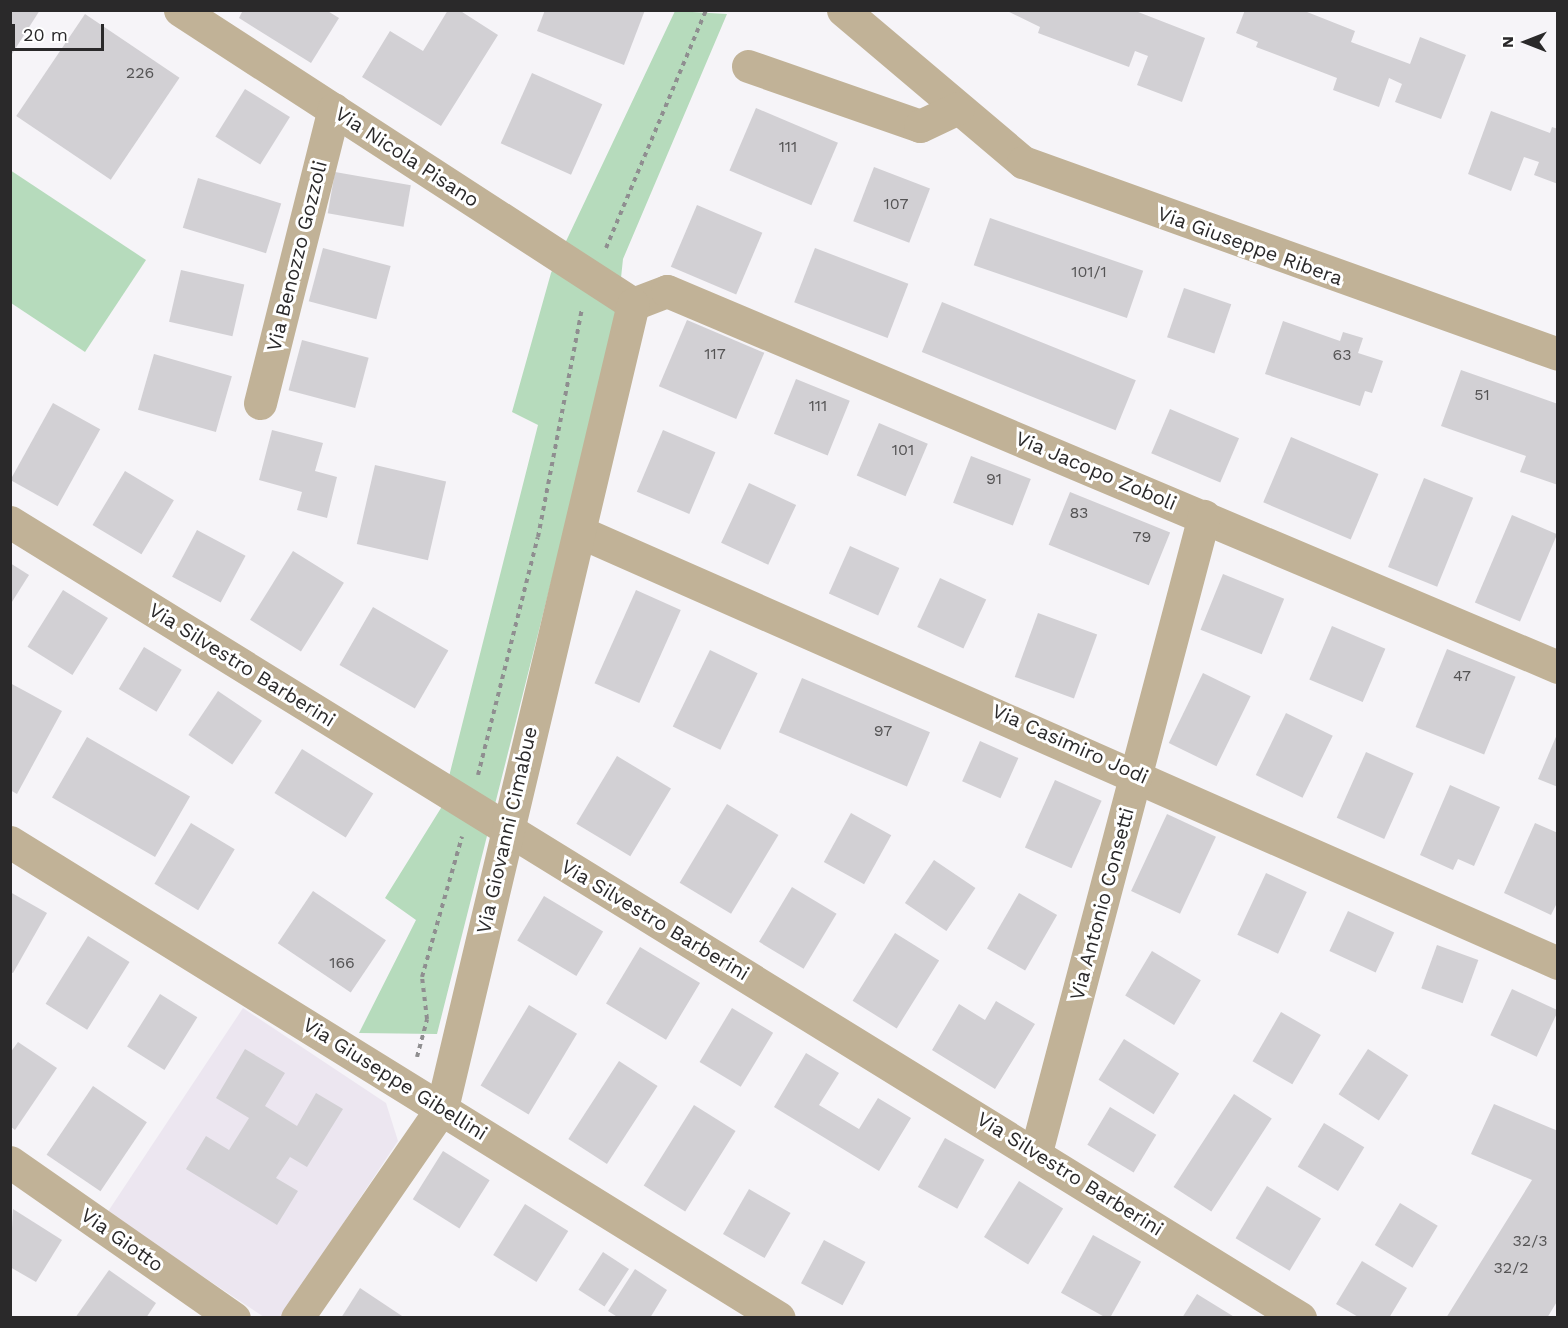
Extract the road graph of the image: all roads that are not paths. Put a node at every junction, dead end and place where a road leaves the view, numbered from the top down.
1 (180, 10) edge
2 (843, 10) edge
3 (748, 66) dead end
4 (958, 108) junction
5 (334, 109) junction
6 (633, 304) junction
7 (1557, 354) edge
8 (260, 403) dead end
9 (1204, 516) junction
10 (10, 522) edge
11 (580, 532) junction
12 (1557, 667) edge
13 (1136, 773) junction
14 (507, 830) junction
15 (10, 842) edge
16 (1557, 963) edge
17 (442, 1108) junction
18 (1036, 1152) junction
19 (10, 1162) edge
20 (234, 1317) edge
21 (297, 1317) edge
22 (779, 1317) edge
23 (1300, 1317) edge

1 - 5 street, Via Nicola Pisano
2 - 4 street, Via Giuseppe Ribera
3 - 4 street
4 - 7 street, Via Giuseppe Ribera
5 - 6 street, Via Nicola Pisano
5 - 8 street, Via Benozzo Gozzoli
6 - 9 street, Via Jacopo Zoboli
6 - 11 street, Via Giovanni Cimabue
9 - 12 street, Via Jacopo Zoboli
9 - 13 street, Via Antonio Consetti
10 - 14 street, Via Silvestro Barberini
11 - 13 street, Via Casimiro Jodi
11 - 14 street, Via Giovanni Cimabue
13 - 16 street, Via Casimiro Jodi
13 - 18 street, Via Antonio Consetti
14 - 17 street, Via Giovanni Cimabue
14 - 18 street, Via Silvestro Barberini
15 - 17 street, Via Giuseppe Gibellini
17 - 21 street, Via Giovanni Cimabue
17 - 22 street, Via Giuseppe Gibellini
18 - 23 street, Via Silvestro Barberini
19 - 20 street, Via Giotto

